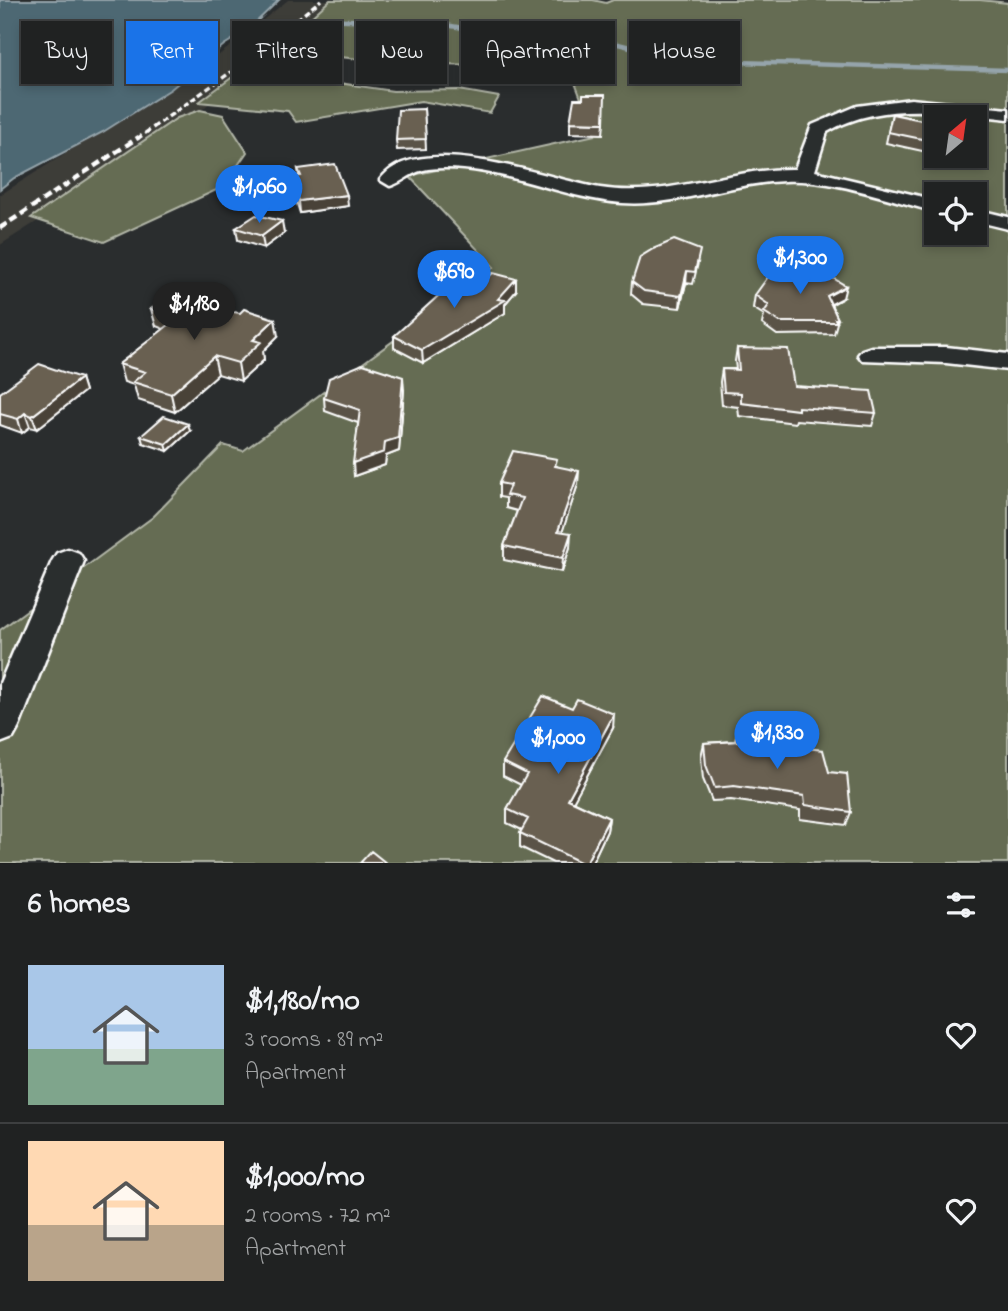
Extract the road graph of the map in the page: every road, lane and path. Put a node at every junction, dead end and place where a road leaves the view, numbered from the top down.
1 (1008, 114) edge
2 (803, 176) junction
3 (390, 180) dead end
4 (924, 203) edge
5 (987, 218) edge
6 (1008, 223) edge
7 (871, 355) dead end
8 (1008, 362) edge
9 (68, 561) dead end
10 (0, 727) edge

1 - 2 street
2 - 3 street
2 - 4 street
5 - 6 street
7 - 8 street
9 - 10 street

